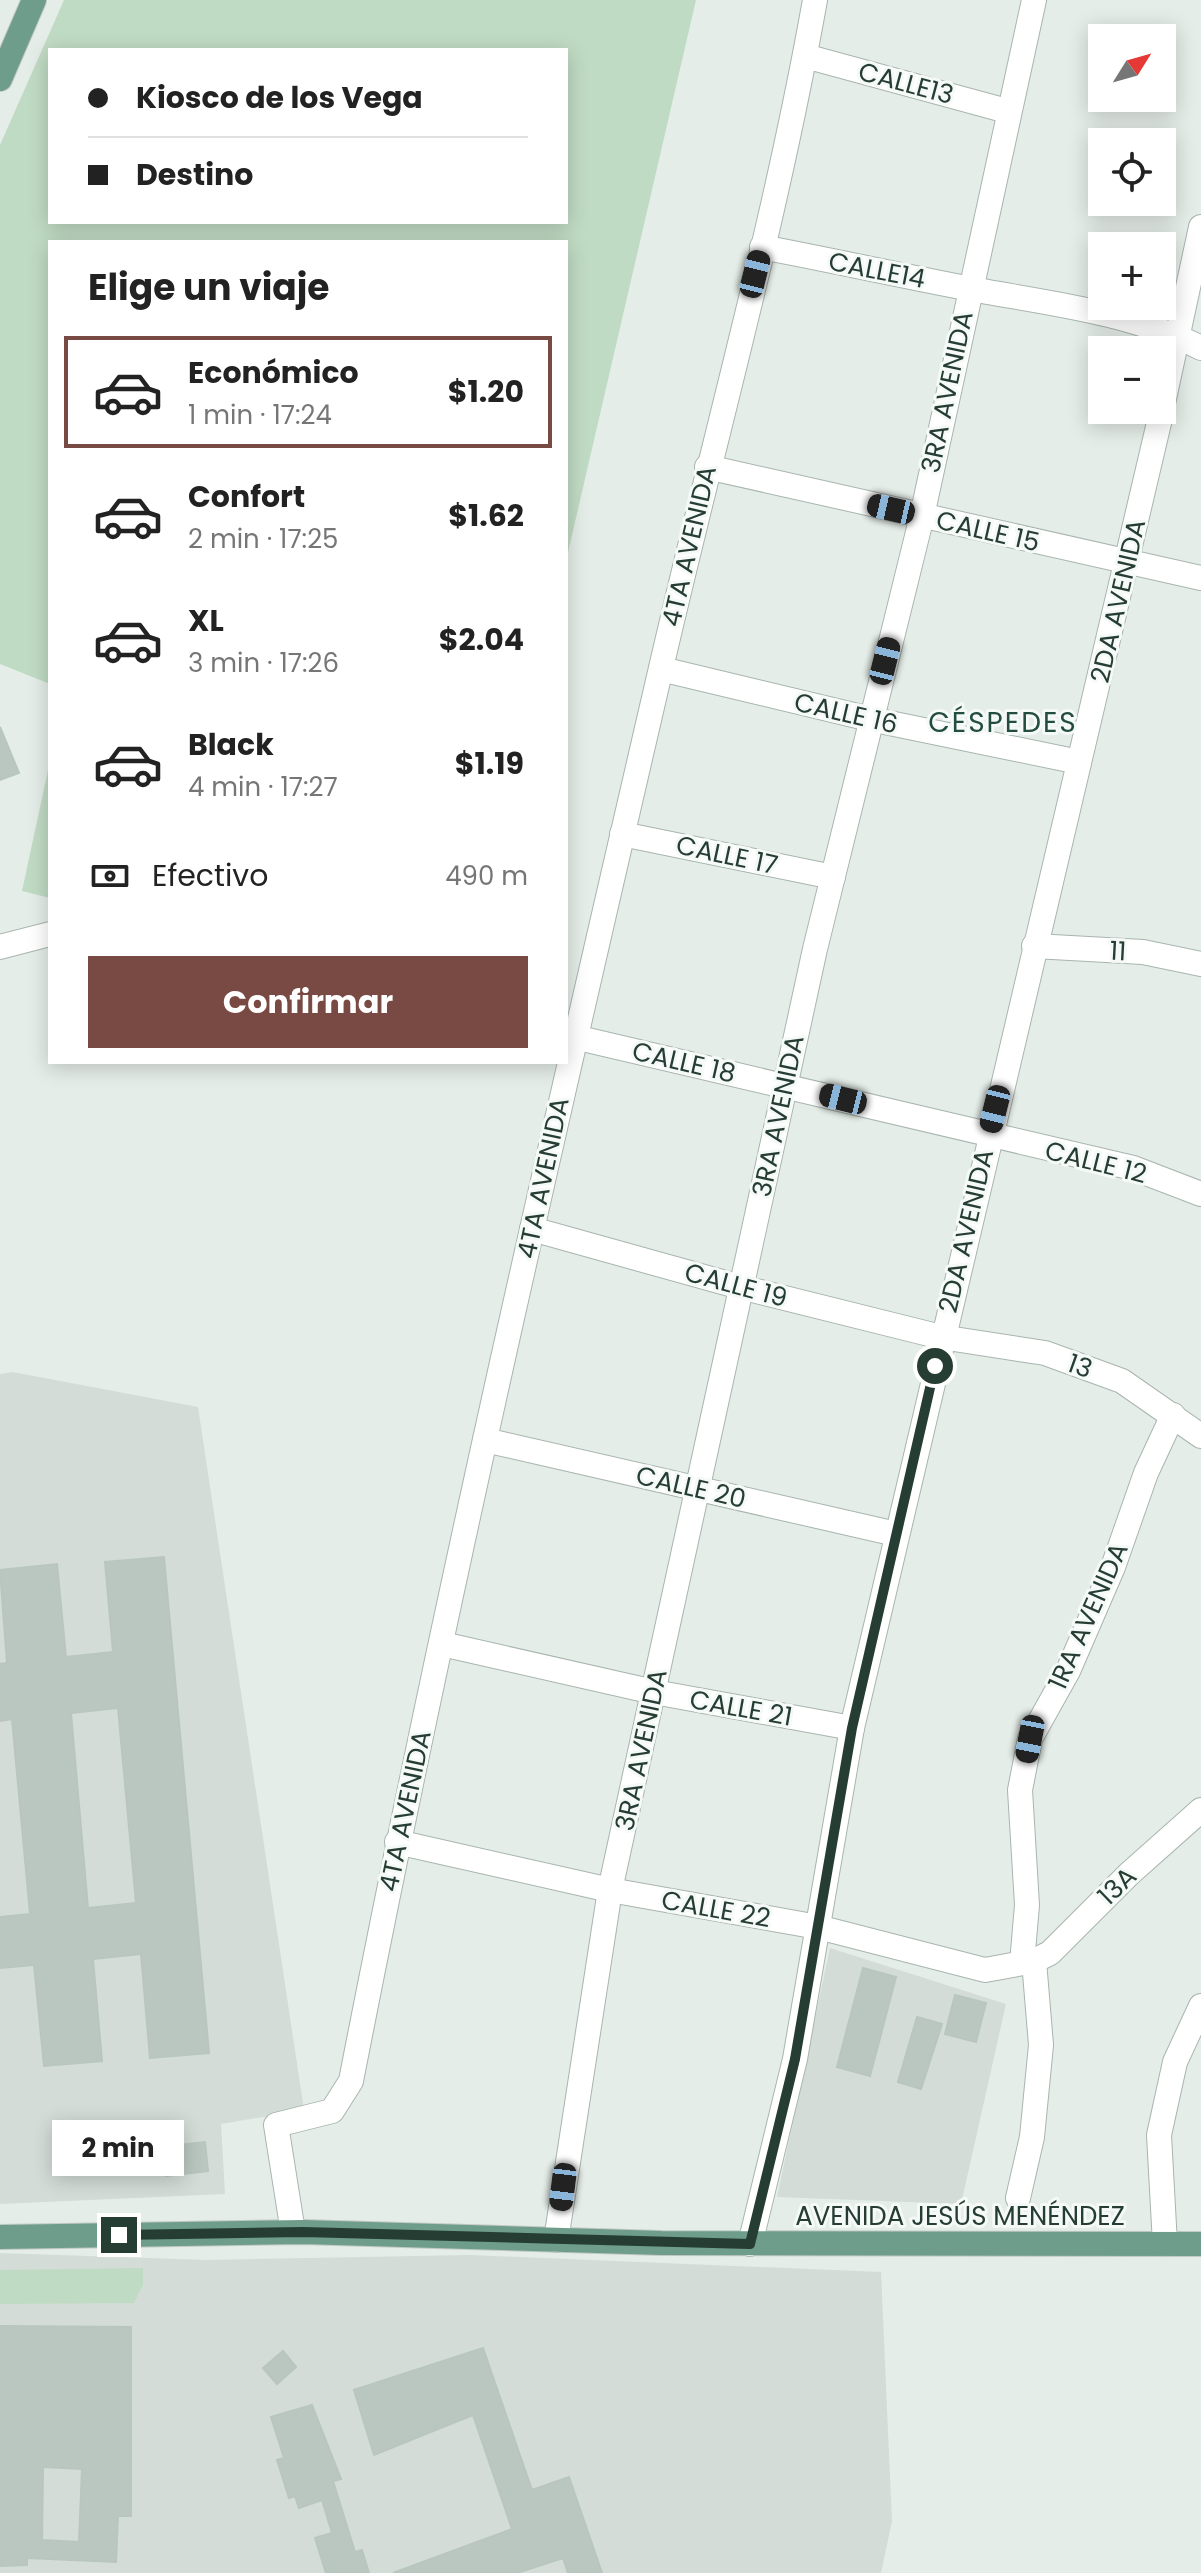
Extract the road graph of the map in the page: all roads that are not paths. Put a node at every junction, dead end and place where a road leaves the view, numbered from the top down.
1 (34, 0) edge
2 (815, 0) edge
3 (1034, 0) edge
4 (805, 56) junction
5 (0, 79) edge
6 (1007, 111) junction
7 (1201, 227) edge
8 (762, 247) junction
9 (969, 288) junction
10 (1178, 337) junction
11 (1176, 346) edge
12 (1201, 348) edge
13 (1159, 424) edge
14 (707, 467) junction
15 (922, 516) junction
16 (1128, 562) junction
17 (1201, 578) edge
18 (661, 669) junction
19 (870, 719) junction
20 (1079, 762) junction
21 (622, 834) junction
22 (833, 877) junction
23 (48, 935) edge
24 (1034, 946) junction
25 (0, 947) edge
26 (1201, 964) edge
27 (570, 1036) edge
28 (564, 1064) edge
29 (785, 1084) junction
30 (989, 1136) junction
31 (1201, 1194) edge
32 (532, 1229) junction
33 (740, 1287) junction
34 (941, 1337) junction
35 (1173, 1415) junction
36 (1201, 1436) edge
37 (485, 1440) junction
38 (697, 1489) junction
39 (896, 1534) junction
40 (442, 1644) junction
41 (654, 1692) junction
42 (852, 1728) junction
43 (1201, 1810) edge
44 (397, 1842) junction
45 (610, 1890) junction
46 (818, 1927) junction
47 (1028, 1962) junction
48 (1201, 2006) edge
49 (1018, 2198) dead end
50 (293, 2232) junction
51 (0, 2237) edge
52 (556, 2240) junction
53 (750, 2244) junction
54 (1165, 2244) junction
55 (1201, 2244) edge

1 - 5 main road
2 - 4 street, 4TA AVENIDA
3 - 6 street, 3RA AVENIDA
4 - 6 street, CALLE13
4 - 8 street, 4TA AVENIDA
6 - 9 street, 3RA AVENIDA
7 - 10 street, 2DA AVENIDA
8 - 9 street, CALLE14
8 - 14 street, 4TA AVENIDA
9 - 10 street, CALLE14
9 - 15 street, 3RA AVENIDA
10 - 11 street, 2DA AVENIDA
10 - 12 street, CALLE14
13 - 16 street, 2DA AVENIDA
14 - 15 street, CALLE 15
14 - 18 street, 4TA AVENIDA
15 - 16 street, CALLE 15
15 - 19 street, 3RA AVENIDA
16 - 17 street, CALLE 15
16 - 20 street, 2DA AVENIDA
18 - 19 street, CALLE 16
18 - 21 street, 4TA AVENIDA
19 - 20 street, CALLE 16
19 - 22 street, 3RA AVENIDA
20 - 24 street, 2DA AVENIDA
21 - 22 street, CALLE 17
21 - 27 street, 4TA AVENIDA
22 - 29 street, 3RA AVENIDA
23 - 25 street
24 - 26 street, 11
24 - 30 street, 2DA AVENIDA
27 - 29 street, CALLE 18
28 - 32 street, 4TA AVENIDA
29 - 30 street, CALLE 18
29 - 33 street, 3RA AVENIDA
30 - 31 street, CALLE 12
30 - 34 street, 2DA AVENIDA
32 - 33 street, CALLE 19
32 - 37 street, 4TA AVENIDA
33 - 34 street, CALLE 19
33 - 38 street, 3RA AVENIDA
34 - 35 street, 13
34 - 39 street, 2DA AVENIDA
35 - 36 street, 13
35 - 47 street, 1RA AVENIDA
37 - 38 street, CALLE 20
37 - 40 street, 4TA AVENIDA
38 - 39 street, CALLE 20
38 - 41 street, 3RA AVENIDA
39 - 42 street, 2DA AVENIDA
40 - 41 street, CALLE 21
40 - 44 street, 4TA AVENIDA
41 - 42 street, CALLE 21
41 - 45 street, 3RA AVENIDA
42 - 46 street, 2DA AVENIDA
43 - 47 street, 13A
44 - 45 street, CALLE 22
44 - 50 street, 4TA AVENIDA
45 - 46 street, CALLE 22
45 - 52 street, 3RA AVENIDA
46 - 47 street, CALLE 22
46 - 53 street, 2DA AVENIDA
47 - 49 street, 1RA AVENIDA
48 - 54 street
50 - 51 main road, AVENIDA JESÚS MENÉNDEZ
50 - 52 main road, AVENIDA JESÚS MENÉNDEZ
52 - 53 main road, AVENIDA JESÚS MENÉNDEZ
53 - 54 main road, AVENIDA JESÚS MENÉNDEZ
54 - 55 main road, AVENIDA JESÚS MENÉNDEZ

